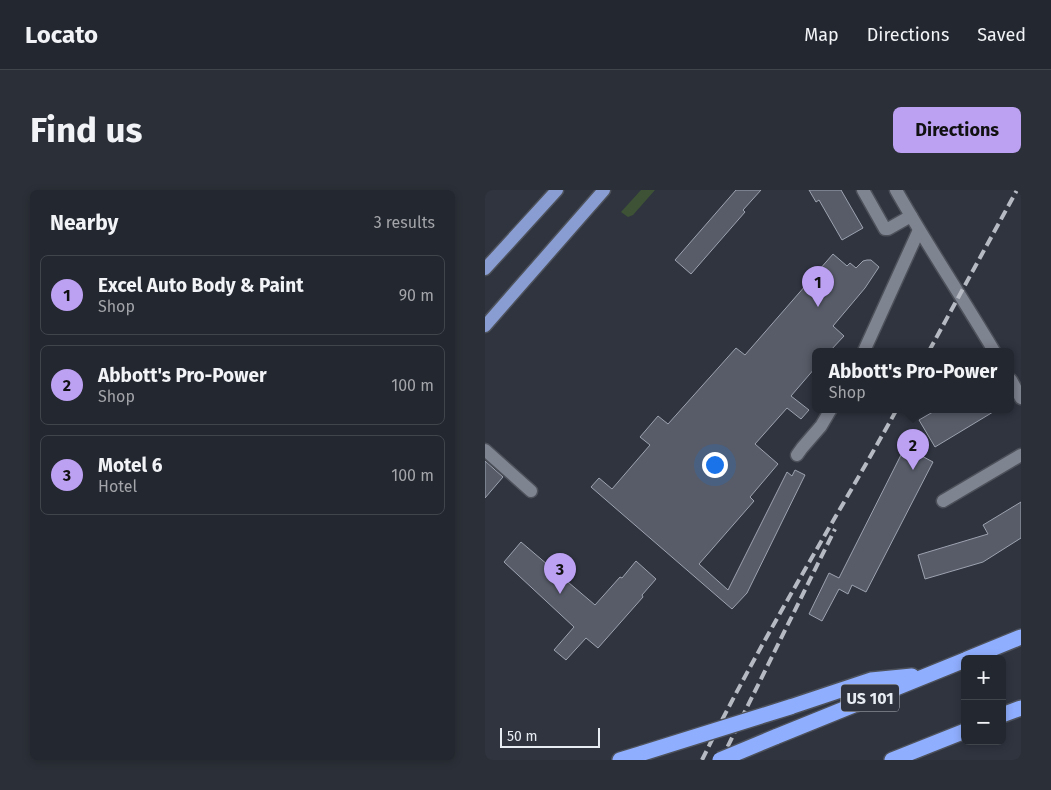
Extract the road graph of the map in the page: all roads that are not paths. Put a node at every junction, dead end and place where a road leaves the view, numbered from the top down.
1 (557, 190) edge
2 (604, 190) edge
3 (863, 190) edge
4 (896, 190) edge
5 (911, 216) junction
6 (919, 230) junction
7 (485, 269) edge
8 (485, 326) edge
9 (865, 348) edge
10 (992, 348) edge
11 (1014, 385) edge
12 (1021, 398) edge
13 (829, 413) edge
14 (485, 450) edge
15 (1021, 455) edge
16 (797, 456) dead end
17 (531, 491) dead end
18 (943, 501) dead end
19 (1021, 637) edge
20 (976, 655) edge
21 (961, 661) edge
22 (928, 674) junction
23 (1021, 708) edge
24 (1006, 714) edge
25 (961, 733) edge
26 (620, 760) edge
27 (720, 760) edge
28 (893, 760) edge

1 - 7 main road
2 - 8 main road
3 - 5 street
4 - 5 street
5 - 6 street
6 - 9 street
6 - 10 street
11 - 12 street
13 - 16 street
14 - 17 street
15 - 18 street
19 - 20 highway, US 101
21 - 22 highway, US 101
22 - 26 highway, bridge
22 - 27 highway, US 101, bridge
23 - 24 highway
25 - 28 highway

